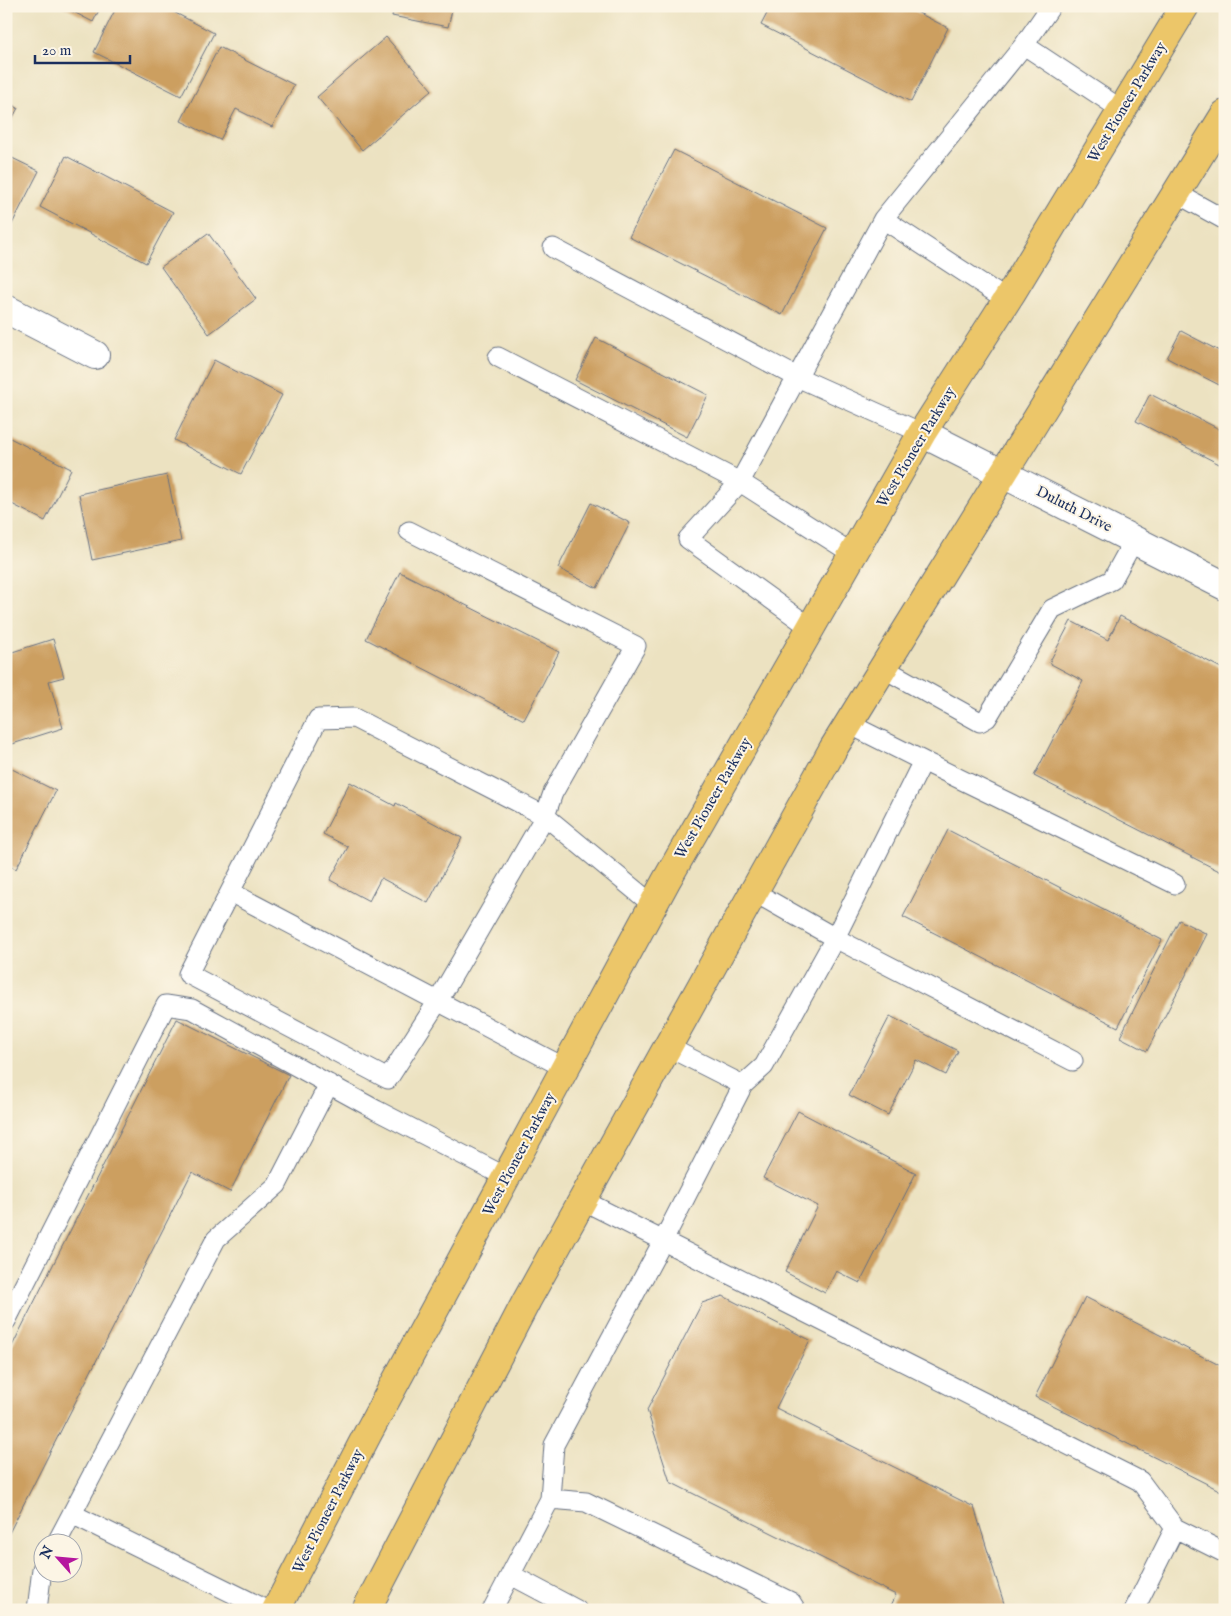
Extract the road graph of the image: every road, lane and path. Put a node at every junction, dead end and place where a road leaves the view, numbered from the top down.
1 (1051, 6) edge
2 (1185, 6) edge
3 (1024, 45) junction
4 (1122, 110) junction
5 (1225, 114) edge
6 (1176, 193) junction
7 (883, 219) junction
8 (1225, 220) edge
9 (553, 248) dead end
10 (1007, 300) junction
11 (6, 309) edge
12 (95, 355) dead end
13 (498, 357) dead end
14 (797, 377) junction
15 (922, 433) junction
16 (1003, 473) junction
17 (740, 482) junction
18 (409, 531) dead end
19 (1134, 540) junction
20 (853, 554) junction
21 (1225, 586) edge
22 (811, 628) junction
23 (883, 668) junction
24 (849, 724) junction
25 (923, 761) junction
26 (545, 816) junction
27 (1175, 884) dead end
28 (230, 892) junction
29 (754, 892) junction
30 (653, 904) junction
31 (835, 938) junction
32 (438, 1001) junction
33 (668, 1047) junction
34 (1073, 1061) dead end
35 (565, 1068) junction
36 (329, 1084) junction
37 (742, 1085) junction
38 (506, 1177) junction
39 (582, 1200) junction
40 (663, 1241) junction
41 (6, 1321) edge
42 (550, 1499) junction
43 (72, 1514) junction
44 (1175, 1528) junction
45 (61, 1534) edge
46 (1225, 1553) edge
47 (511, 1574) junction
48 (40, 1584) edge
49 (37, 1610) edge
50 (267, 1610) edge
51 (276, 1610) edge
52 (366, 1610) edge
53 (492, 1610) edge
54 (578, 1610) edge
55 (796, 1610) edge
56 (1134, 1610) edge

1 - 3 lane
2 - 4 main road, West Pioneer Parkway
3 - 4 lane
3 - 7 lane
4 - 10 main road, West Pioneer Parkway
5 - 6 main road
6 - 8 lane
6 - 16 main road
7 - 10 lane
7 - 14 lane
9 - 14 lane
10 - 15 main road, West Pioneer Parkway
11 - 12 street
13 - 17 lane
14 - 15 lane
14 - 17 lane
15 - 16 street, Duluth Drive
15 - 20 main road, West Pioneer Parkway
16 - 19 street, Duluth Drive
16 - 23 main road
17 - 20 lane
17 - 22 lane
18 - 26 lane
19 - 21 street, Duluth Drive
19 - 23 lane
20 - 22 main road, West Pioneer Parkway
22 - 30 main road, West Pioneer Parkway
23 - 24 main road
24 - 25 lane
24 - 29 main road
25 - 27 lane
25 - 31 lane
26 - 28 lane
26 - 30 lane
26 - 32 lane
28 - 32 lane
28 - 32 lane
29 - 31 lane
29 - 33 main road
30 - 35 main road, West Pioneer Parkway
31 - 34 lane
31 - 37 lane
32 - 35 lane
33 - 37 lane
33 - 39 main road
35 - 38 main road, West Pioneer Parkway
36 - 38 lane
36 - 41 lane
36 - 43 lane
37 - 40 lane
38 - 51 main road, West Pioneer Parkway
39 - 40 lane
39 - 52 main road
40 - 42 lane
40 - 44 lane
42 - 47 lane
42 - 55 lane
43 - 45 lane
43 - 50 lane
44 - 46 lane
44 - 56 lane
47 - 53 lane
47 - 54 lane
48 - 49 lane

